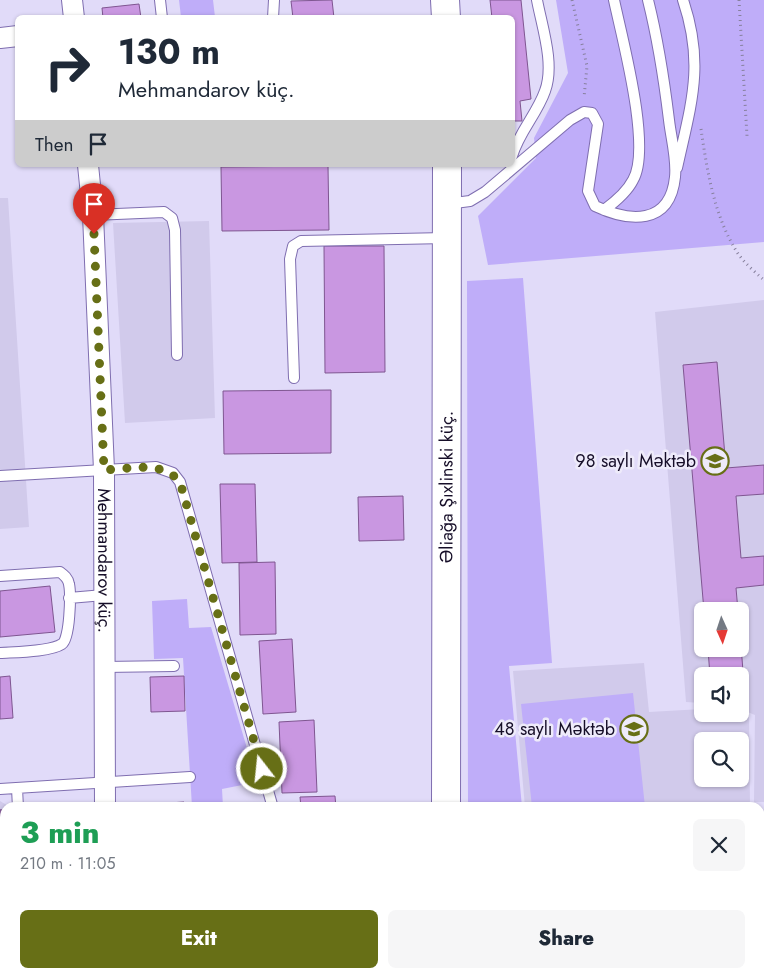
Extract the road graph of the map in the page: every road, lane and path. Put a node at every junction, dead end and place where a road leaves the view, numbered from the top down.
1 (72, 0) edge
2 (160, 0) edge
3 (274, 0) edge
4 (445, 0) edge
5 (537, 0) edge
6 (572, 0) edge
7 (614, 0) edge
8 (648, 0) edge
9 (683, 0) edge
10 (739, 0) edge
11 (74, 15) edge
12 (162, 15) edge
13 (273, 15) edge
14 (446, 15) edge
15 (15, 36) edge
16 (0, 38) edge
17 (584, 112) junction
18 (700, 120) dead end
19 (747, 136) dead end
20 (515, 149) edge
21 (515, 164) edge
22 (88, 167) edge
23 (447, 167) edge
24 (509, 169) edge
25 (675, 177) junction
26 (447, 204) junction
27 (604, 210) junction
28 (93, 215) junction
29 (447, 238) junction
30 (764, 280) edge
31 (177, 355) dead end
32 (294, 378) dead end
33 (104, 470) junction
34 (0, 476) edge
35 (0, 576) edge
36 (104, 595) junction
37 (69, 598) junction
38 (0, 654) edge
39 (174, 666) dead end
40 (104, 667) junction
41 (190, 777) dead end
42 (105, 782) junction
43 (18, 788) junction
44 (0, 789) edge
45 (18, 802) edge
46 (105, 802) edge
47 (271, 802) edge
48 (446, 802) edge

1 - 11 street
2 - 12 lane
3 - 13 lane
4 - 14 main road
5 - 20 lane
6 - 17 path
7 - 27 lane
8 - 25 lane
9 - 25 lane
10 - 19 path
15 - 16 street
17 - 21 lane
17 - 27 lane
18 - 30 path
22 - 28 street, Mehmandarov küç.
23 - 26 main road, Əliağa Şıxlinski küç.
24 - 26 lane
25 - 27 lane
26 - 29 main road, Əliağa Şıxlinski küç.
28 - 31 lane
28 - 33 street, Mehmandarov küç.
29 - 32 lane
29 - 48 main road, Əliağa Şıxlinski küç.
33 - 34 lane
33 - 36 street, Mehmandarov küç.
33 - 47 lane
35 - 37 lane
36 - 37 lane
36 - 40 street, Mehmandarov küç.
37 - 38 lane
39 - 40 lane
40 - 42 street, Mehmandarov küç.
41 - 42 lane
42 - 43 lane
42 - 46 street, Mehmandarov küç.
43 - 44 lane
43 - 45 lane

